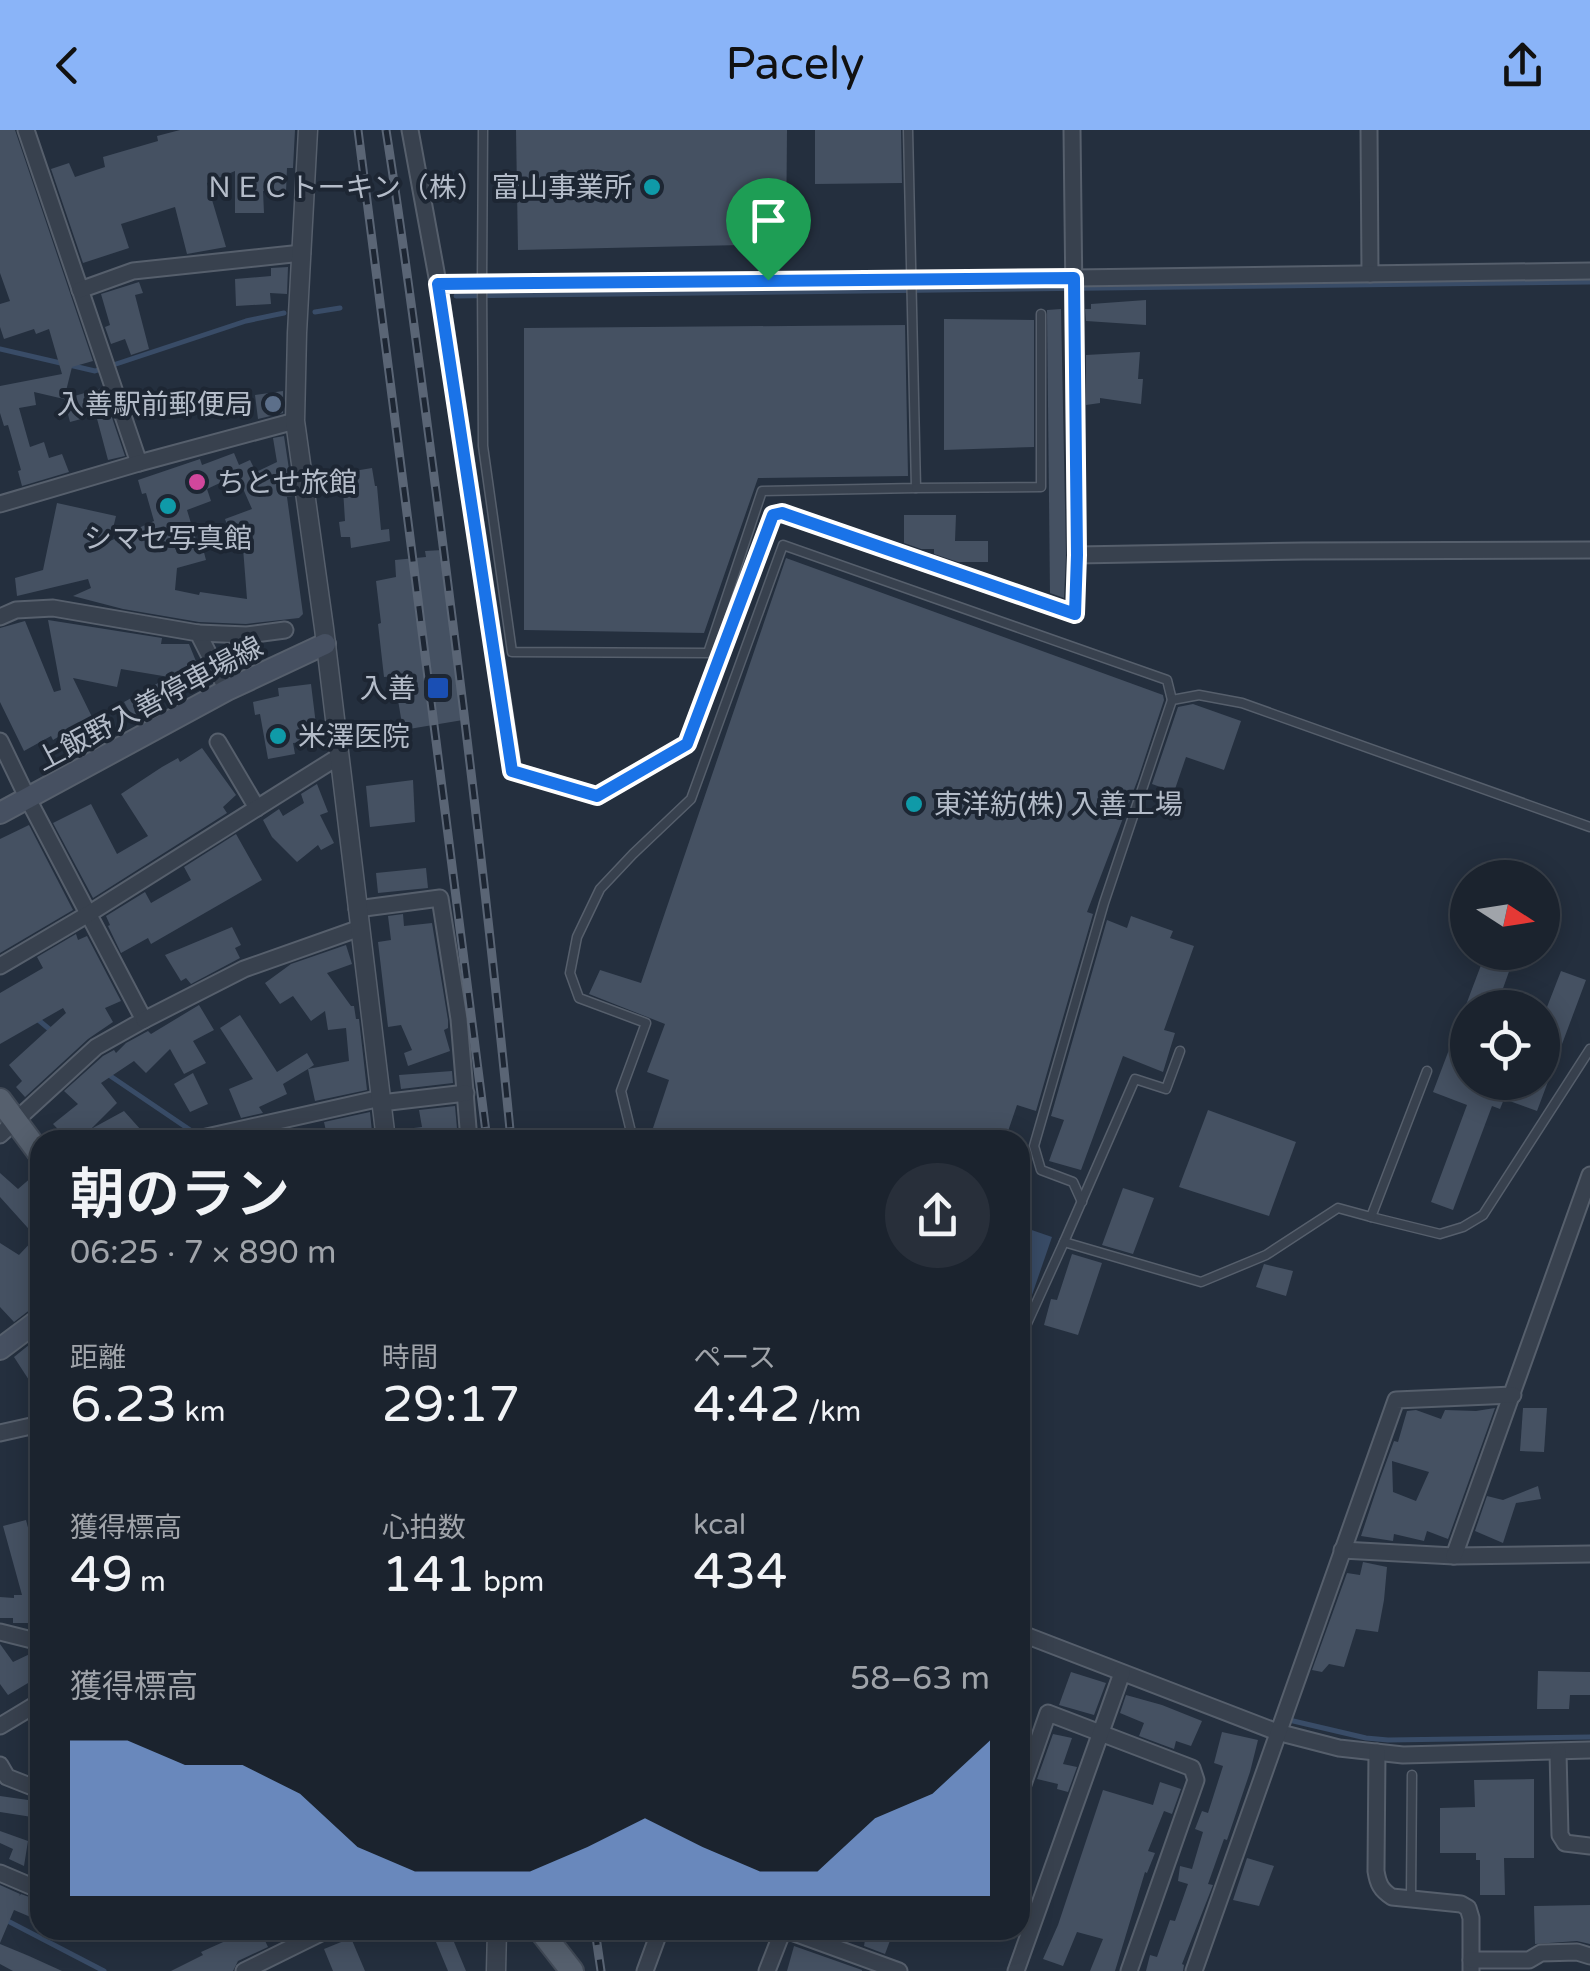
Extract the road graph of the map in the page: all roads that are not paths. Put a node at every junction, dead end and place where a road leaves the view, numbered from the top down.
1 (26, 130) edge
2 (308, 130) edge
3 (410, 130) edge
4 (483, 130) edge
5 (908, 130) edge
6 (1072, 130) edge
7 (1369, 130) edge
8 (302, 253) junction
9 (1590, 271) edge
10 (1370, 274) junction
11 (1074, 278) junction
12 (911, 280) junction
13 (482, 282) junction
14 (438, 284) junction
15 (80, 290) junction
16 (1041, 314) dead end
17 (296, 421) junction
18 (139, 463) junction
19 (916, 488) junction
20 (0, 504) edge
21 (1590, 550) edge
22 (1077, 555) junction
23 (0, 617) edge
24 (285, 630) dead end
25 (198, 632) junction
26 (325, 644) junction
27 (226, 690) junction
28 (1172, 700) junction
29 (0, 740) edge
30 (218, 742) dead end
31 (338, 757) junction
32 (28, 798) junction
33 (257, 808) junction
34 (0, 812) edge
35 (1590, 827) edge
36 (90, 913) junction
37 (358, 919) junction
38 (0, 966) edge
39 (144, 1020) junction
40 (1590, 1049) edge
41 (1180, 1052) dead end
42 (1427, 1071) dead end
43 (466, 1092) junction
44 (0, 1100) edge
45 (381, 1100) junction
46 (8, 1129) edge
47 (240, 1130) edge
48 (385, 1130) edge
49 (468, 1130) edge
50 (630, 1130) edge
51 (30, 1146) edge
52 (1590, 1175) edge
53 (1082, 1202) junction
54 (1371, 1217) junction
55 (1064, 1242) junction
56 (1030, 1317) edge
57 (30, 1326) edge
58 (0, 1349) edge
59 (1513, 1396) junction
60 (30, 1426) edge
61 (0, 1433) edge
62 (1342, 1550) junction
63 (1590, 1554) edge
64 (1454, 1556) junction
65 (0, 1632) edge
66 (1030, 1637) edge
67 (30, 1640) edge
68 (1122, 1674) junction
69 (30, 1708) edge
70 (0, 1726) edge
71 (1277, 1732) junction
72 (1101, 1733) junction
73 (1590, 1750) edge
74 (1377, 1752) junction
75 (1558, 1752) junction
76 (1030, 1764) edge
77 (0, 1765) edge
78 (1412, 1776) dead end
79 (30, 1786) edge
80 (1590, 1846) edge
81 (0, 1873) edge
82 (30, 1886) edge
83 (1412, 1899) junction
84 (1030, 1932) edge
85 (307, 1940) edge
86 (497, 1940) edge
87 (548, 1940) edge
88 (656, 1940) edge
89 (781, 1940) edge
90 (813, 1940) edge
91 (1027, 1940) edge
92 (1590, 1956) edge
93 (1471, 1966) edge
94 (244, 1971) edge
95 (496, 1971) edge
96 (572, 1971) edge
97 (644, 1971) edge
98 (767, 1971) edge
99 (899, 1971) edge
100 (1016, 1971) edge
101 (1129, 1971) edge
102 (1194, 1971) edge

1 - 15 street
2 - 8 street
3 - 14 street
4 - 13 lane
5 - 12 lane
6 - 11 street
7 - 10 street
8 - 15 street
8 - 17 street
9 - 10 street
10 - 11 street
11 - 12 lane
11 - 22 street
12 - 13 lane
12 - 19 lane
13 - 14 lane
13 - 19 lane
14 - 22 street
15 - 18 street
16 - 19 lane
17 - 18 street
17 - 26 street
18 - 20 street
21 - 22 street
23 - 25 street
24 - 25 street
25 - 27 street
26 - 27 main road, 上飯野入善停車場線
26 - 31 street
27 - 32 main road, 上飯野入善停車場線
28 - 35 lane
28 - 50 lane
28 - 53 lane
29 - 32 street
30 - 33 street
31 - 33 street
31 - 37 street
32 - 34 main road, 上飯野入善停車場線
32 - 36 street
33 - 36 street
36 - 38 street
36 - 39 street
37 - 39 street
37 - 43 street
37 - 45 street
39 - 46 street
40 - 54 lane
41 - 53 lane
42 - 54 lane
43 - 45 street
43 - 49 street
44 - 46 main road
45 - 47 street
45 - 48 street
46 - 51 main road
52 - 59 street
53 - 55 lane
54 - 55 lane
55 - 56 lane
57 - 58 main road
59 - 62 street
59 - 64 street
60 - 61 street
62 - 64 street
62 - 71 street
63 - 64 street
65 - 67 street
66 - 68 street
68 - 71 street
68 - 72 street
69 - 70 street
71 - 74 street
71 - 102 street
72 - 76 street
72 - 84 street
72 - 101 street
73 - 75 street
74 - 75 street
74 - 83 street
75 - 80 street
77 - 79 street
78 - 83 lane
81 - 82 street
83 - 93 street
85 - 94 street
86 - 95 street
87 - 96 main road
88 - 97 street
89 - 98 street
90 - 99 street
91 - 100 street
92 - 93 street

